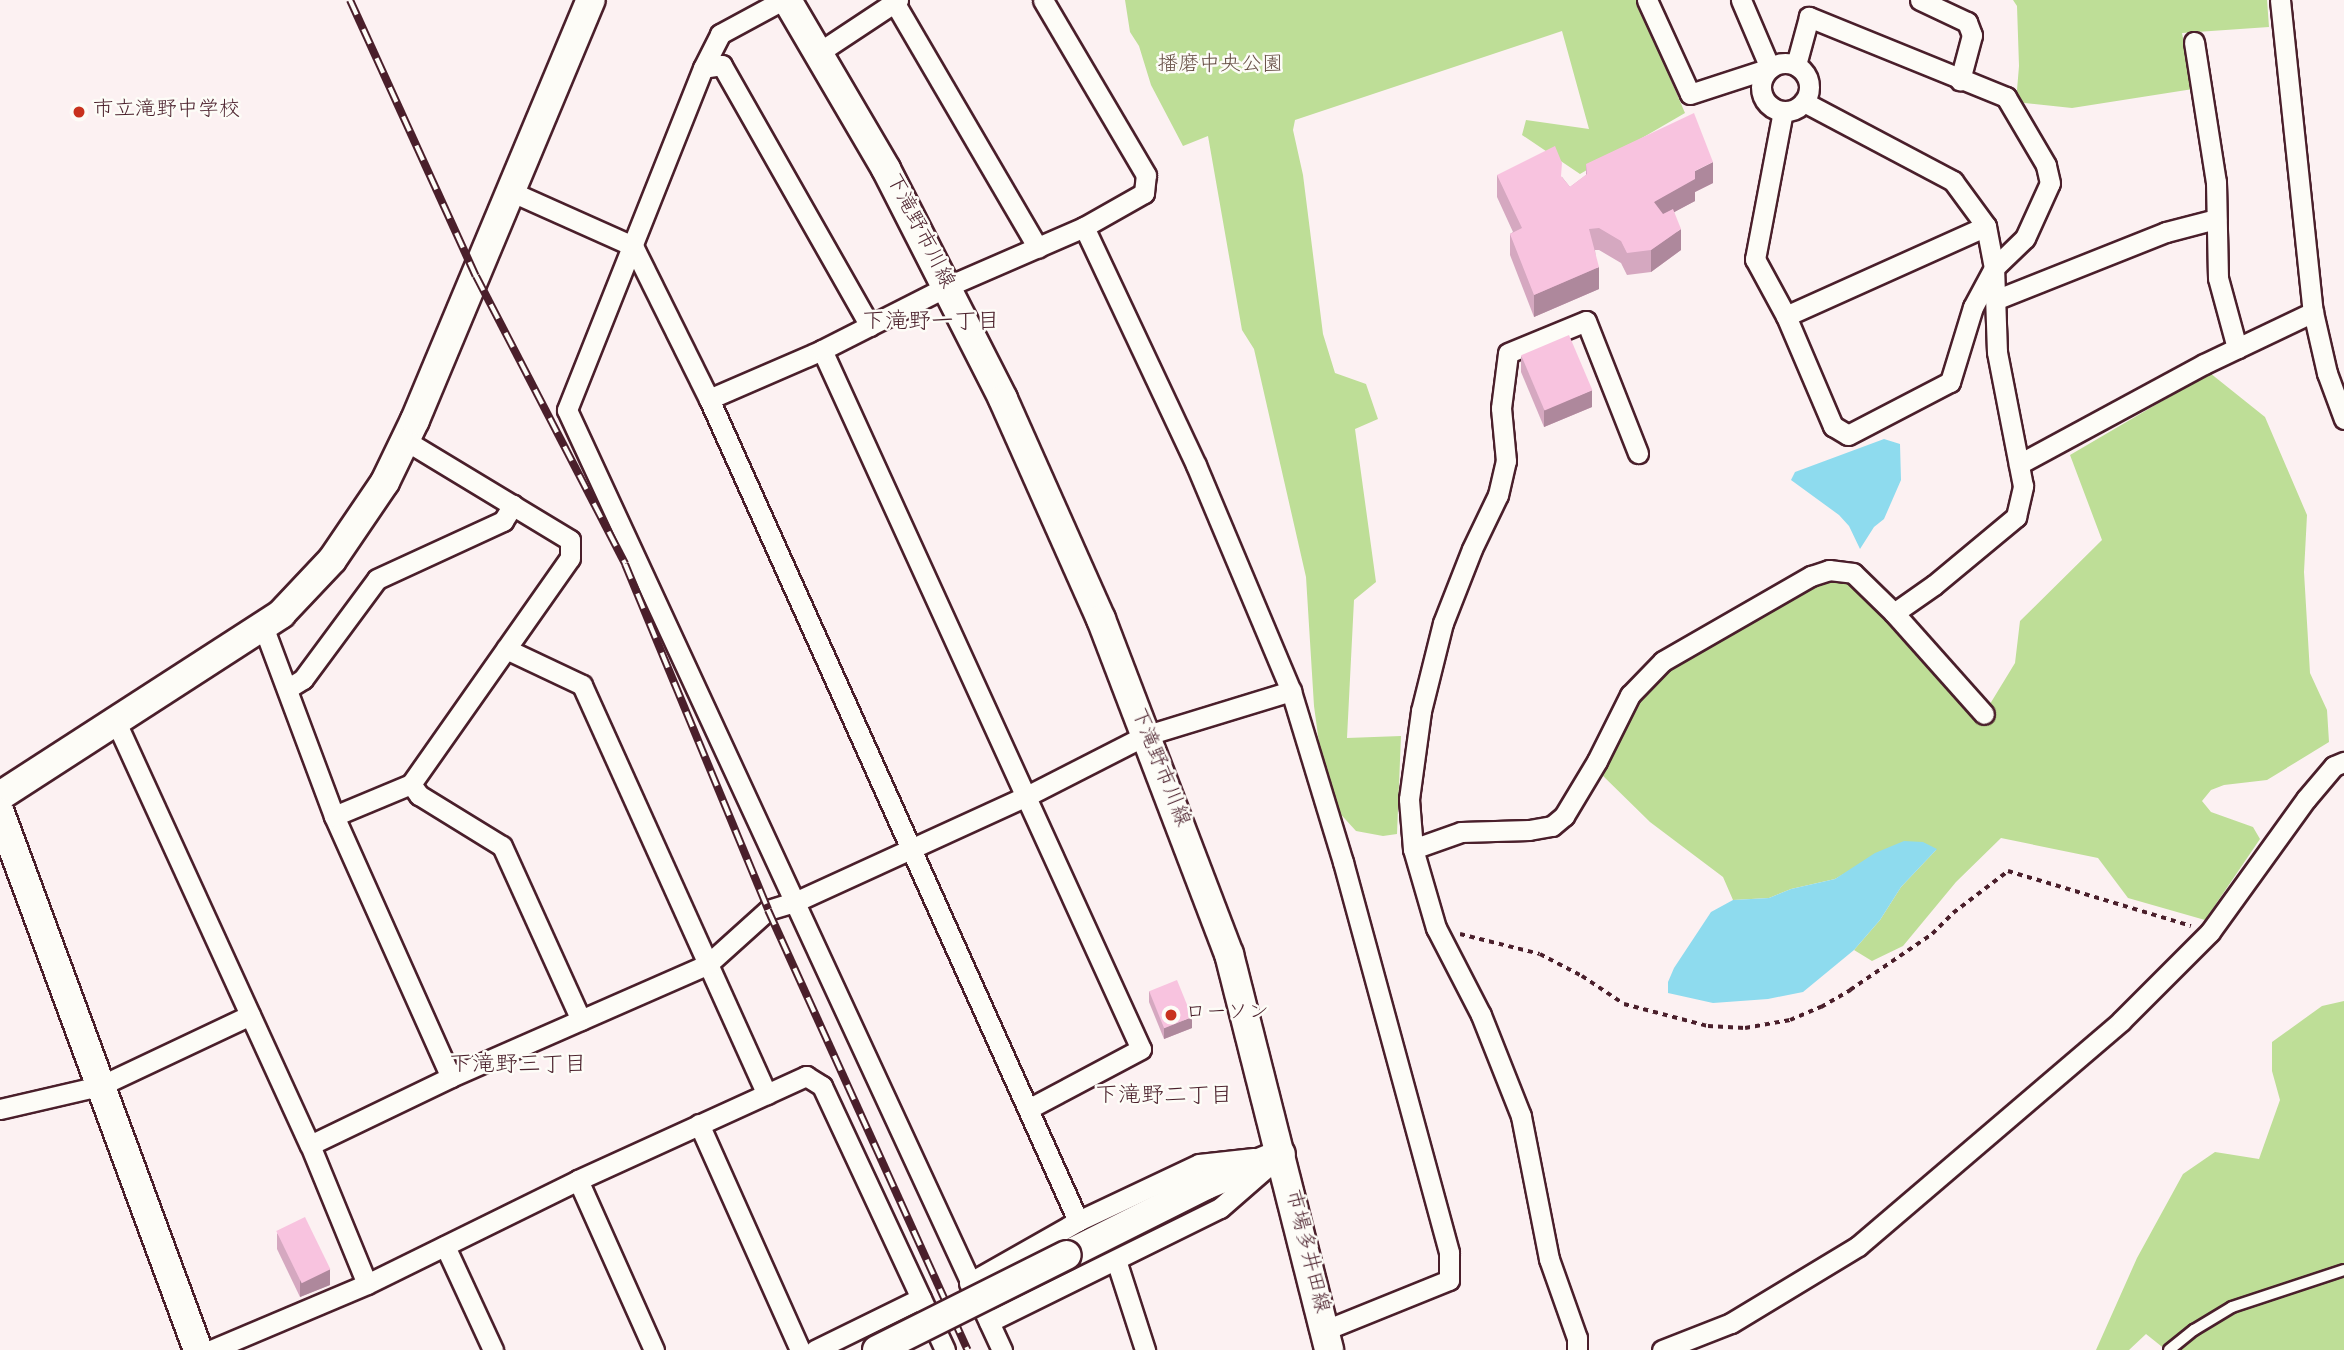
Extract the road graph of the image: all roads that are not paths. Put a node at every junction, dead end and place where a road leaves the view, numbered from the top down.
1 (591, 0) edge
2 (785, 0) edge
3 (1043, 0) edge
4 (1647, 0) edge
5 (1741, 0) edge
6 (1920, 0) edge
7 (2280, 0) edge
8 (895, 1) edge
9 (2194, 42) dead end
10 (818, 52) junction
11 (1796, 65) junction
12 (703, 68) junction
13 (1770, 68) junction
14 (1960, 80) junction
15 (1804, 102) junction
16 (1783, 111) junction
17 (512, 192) junction
18 (2216, 219) junction
19 (1986, 226) junction
20 (1084, 227) junction
21 (633, 246) junction
22 (1038, 248) junction
23 (1994, 268) junction
24 (947, 288) junction
25 (1995, 300) junction
26 (2313, 312) junction
27 (1786, 316) junction
28 (870, 326) junction
29 (2236, 348) junction
30 (822, 350) junction
31 (709, 399) junction
32 (2344, 419) edge
33 (405, 440) junction
34 (1638, 453) dead end
35 (2019, 464) junction
36 (513, 505) junction
37 (1894, 613) junction
38 (263, 626) junction
39 (506, 649) junction
40 (287, 689) junction
41 (1291, 691) junction
42 (1984, 714) dead end
43 (116, 722) junction
44 (1144, 736) junction
45 (2344, 762) edge
46 (411, 784) junction
47 (0, 796) edge
48 (1027, 796) junction
49 (0, 813) edge
50 (334, 816) junction
51 (910, 847) junction
52 (1413, 849) junction
53 (795, 902) junction
54 (708, 964) junction
55 (250, 1015) junction
56 (581, 1020) junction
57 (451, 1077) junction
58 (100, 1086) junction
59 (766, 1094) junction
60 (1030, 1108) junction
61 (0, 1109) edge
62 (699, 1124) junction
63 (310, 1145) junction
64 (1281, 1154) junction
65 (578, 1180) junction
66 (1078, 1222) junction
67 (445, 1247) junction
68 (1116, 1260) junction
69 (2344, 1270) edge
70 (969, 1283) junction
71 (367, 1284) junction
72 (921, 1298) junction
73 (989, 1322) junction
74 (1327, 1340) edge
75 (939, 1348) edge
76 (198, 1350) edge
77 (211, 1350) edge
78 (493, 1350) edge
79 (654, 1350) edge
80 (800, 1350) edge
81 (815, 1350) edge
82 (877, 1350) edge
83 (1002, 1350) edge
84 (1145, 1350) edge
85 (1577, 1350) edge
86 (1662, 1350) edge
87 (2169, 1350) edge

1 - 17 main road
2 - 10 main road, 下滝野市川線
2 - 12 street
3 - 20 street
4 - 13 street
5 - 13 street
6 - 14 street
7 - 26 street
8 - 10 street
8 - 22 street
9 - 18 street
10 - 24 main road, 下滝野市川線
11 - 13 street
11 - 14 street
11 - 15 street
12 - 21 street
12 - 28 street
13 - 16 street
14 - 23 street
15 - 16 street
15 - 19 street
16 - 27 street
17 - 21 street
17 - 33 main road
18 - 25 street
18 - 29 street
19 - 23 street
19 - 27 street
20 - 22 street
20 - 41 street
21 - 31 street
21 - 53 street
22 - 24 street
23 - 25 street
23 - 27 street
24 - 28 street
24 - 44 main road, 下滝野市川線
25 - 35 street
26 - 29 street
26 - 32 street
28 - 30 street
29 - 35 street
30 - 31 street
30 - 48 street
31 - 51 street
33 - 36 street
33 - 38 main road
34 - 52 street
35 - 37 street
36 - 39 street
36 - 40 street
37 - 42 street
37 - 52 street
38 - 40 street
38 - 43 main road
39 - 46 street
39 - 54 street
40 - 50 street
41 - 44 street
41 - 74 street
43 - 47 main road
43 - 55 street
44 - 48 street
44 - 64 main road, 下滝野市川線
45 - 86 street
46 - 50 street
46 - 56 street
48 - 51 street
48 - 60 street
49 - 58 main road
50 - 57 street
51 - 53 street
51 - 60 street
52 - 85 street
53 - 54 street
53 - 70 street
54 - 56 street
54 - 59 street
55 - 58 street
55 - 63 street
56 - 57 street
57 - 63 street
58 - 61 street
58 - 76 main road
59 - 62 street
59 - 72 street
60 - 66 street
62 - 65 street
62 - 80 street
63 - 71 street
64 - 66 street
64 - 68 street
64 - 74 main road, 市場多井田線
64 - 82 main road, bridge
65 - 67 street
65 - 79 street
66 - 70 street
67 - 71 street
67 - 78 street
68 - 73 street
68 - 84 street
69 - 87 lane
70 - 73 street
71 - 77 street
72 - 75 street
72 - 81 street
73 - 83 street

